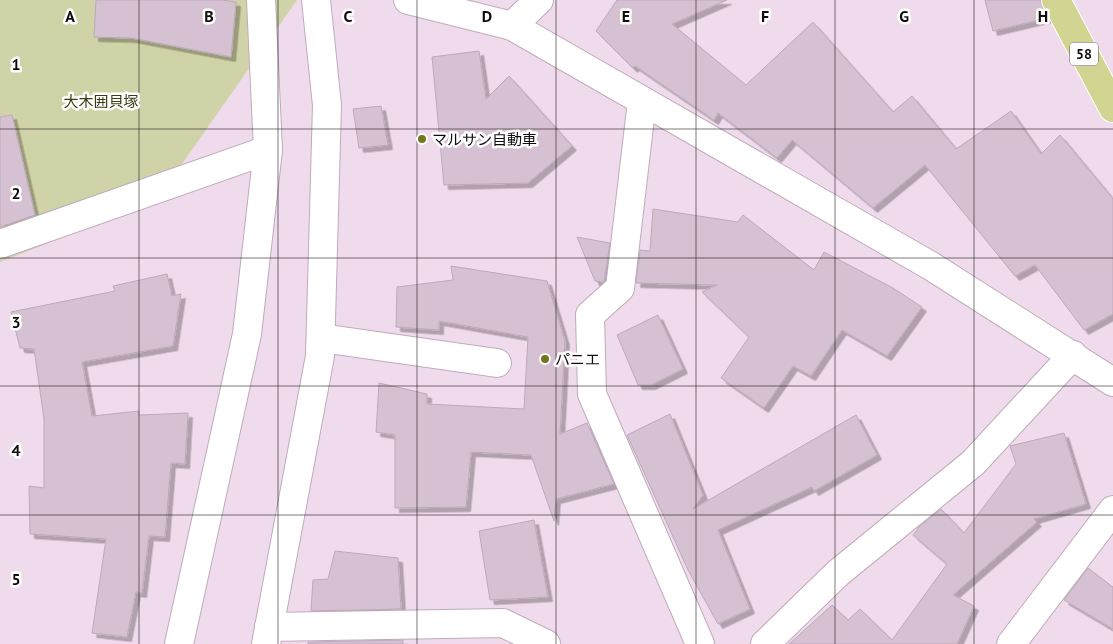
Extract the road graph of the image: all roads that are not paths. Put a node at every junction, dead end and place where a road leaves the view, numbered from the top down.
1 (261, 0) edge
2 (316, 0) edge
3 (408, 0) edge
4 (539, 0) edge
5 (1056, 0) edge
6 (512, 26) junction
7 (642, 101) junction
8 (1113, 108) edge
9 (268, 150) junction
10 (0, 244) edge
11 (321, 338) junction
12 (1073, 355) junction
13 (497, 363) dead end
14 (1113, 382) edge
15 (1113, 510) edge
16 (268, 636) edge
17 (178, 644) edge
18 (546, 644) edge
19 (700, 644) edge
20 (764, 644) edge
21 (1011, 644) edge

1 - 9 street
2 - 11 street
3 - 6 street
4 - 6 street
5 - 8 main road, 58
6 - 7 street
7 - 12 street
7 - 19 street
9 - 10 street
9 - 17 street
11 - 13 street
11 - 16 street
12 - 14 street
12 - 20 street
15 - 21 street
16 - 18 street

